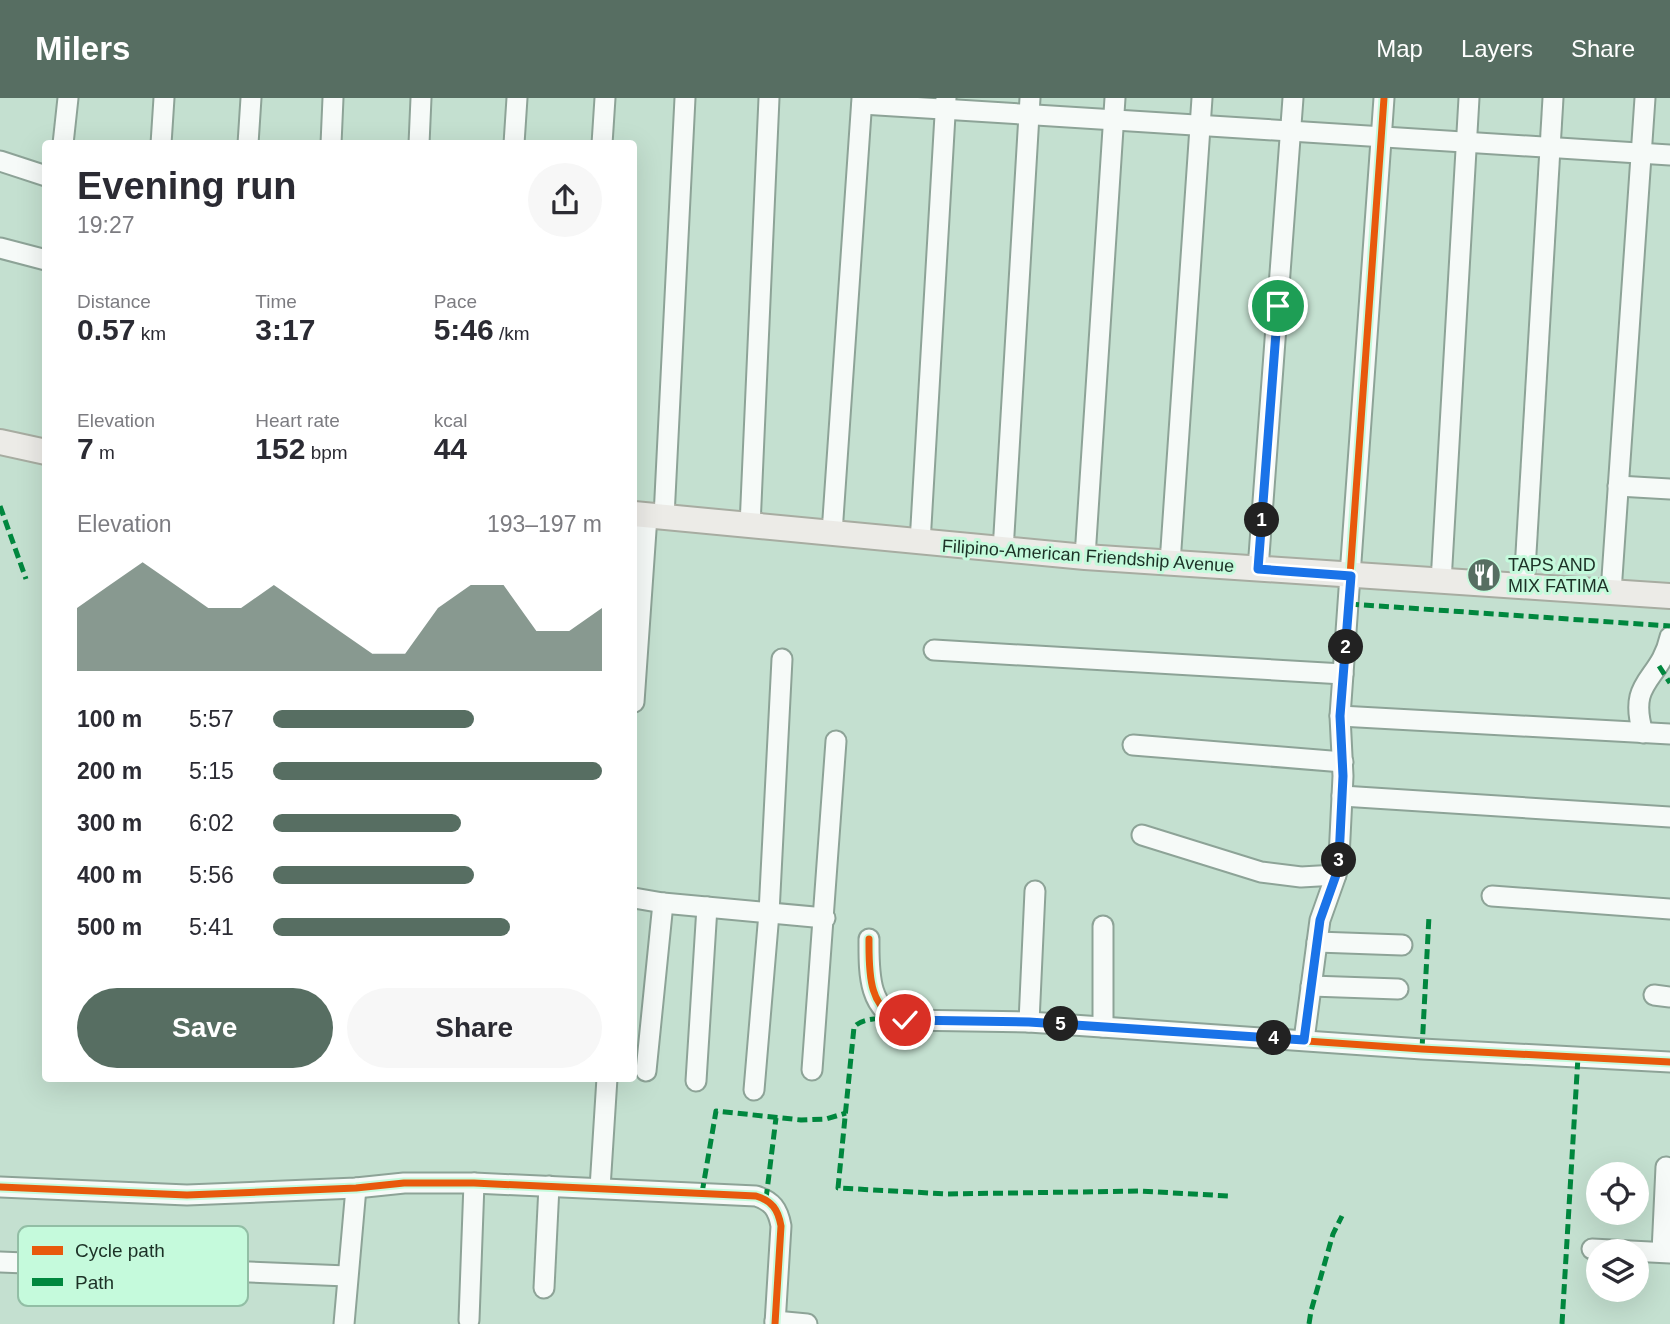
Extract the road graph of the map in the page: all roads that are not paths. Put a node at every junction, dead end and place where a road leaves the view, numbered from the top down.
1 (68, 98) edge
2 (164, 98) edge
3 (250, 98) edge
4 (333, 98) edge
5 (421, 98) edge
6 (517, 98) edge
7 (605, 98) edge
8 (685, 98) edge
9 (769, 98) edge
10 (1115, 98) edge
11 (1202, 98) edge
12 (1293, 98) edge
13 (1384, 98) edge
14 (1469, 98) edge
15 (1553, 98) edge
16 (1645, 98) edge
17 (862, 101) edge
18 (946, 104) edge
19 (1030, 107) edge
20 (1114, 121) junction
21 (1200, 126) junction
22 (1291, 132) junction
23 (1381, 136) junction
24 (63, 140) edge
25 (161, 140) edge
26 (248, 140) edge
27 (331, 140) edge
28 (419, 140) edge
29 (513, 140) edge
30 (602, 140) edge
31 (1466, 142) junction
32 (1550, 147) junction
33 (1641, 153) junction
34 (1670, 155) edge
35 (0, 161) edge
36 (42, 175) edge
37 (0, 250) edge
38 (42, 259) edge
39 (0, 442) edge
40 (42, 451) edge
41 (1618, 486) junction
42 (1670, 489) edge
43 (648, 516) edge
44 (750, 526) junction
45 (832, 533) junction
46 (920, 543) junction
47 (1003, 551) junction
48 (1085, 557) junction
49 (1170, 563) junction
50 (1258, 569) junction
51 (1351, 576) junction
52 (1441, 582) junction
53 (1524, 587) junction
54 (1611, 592) junction
55 (1670, 596) edge
56 (1670, 637) edge
57 (934, 650) dead end
58 (782, 659) dead end
59 (637, 662) edge
60 (1343, 674) junction
61 (1340, 716) junction
62 (1643, 733) junction
63 (1670, 734) edge
64 (836, 741) dead end
65 (1133, 744) dead end
66 (1343, 762) junction
67 (1342, 796) junction
68 (1670, 817) edge
69 (1142, 835) dead end
70 (1336, 875) junction
71 (1035, 891) dead end
72 (1492, 896) dead end
73 (637, 899) edge
74 (663, 903) junction
75 (706, 907) junction
76 (1670, 909) edge
77 (769, 913) junction
78 (825, 918) junction
79 (1103, 926) dead end
80 (869, 939) dead end
81 (1317, 942) junction
82 (1402, 945) dead end
83 (1311, 986) junction
84 (1398, 989) dead end
85 (1029, 1022) junction
86 (1103, 1027) junction
87 (1304, 1040) junction
88 (1670, 1062) edge
89 (812, 1070) dead end
90 (646, 1071) dead end
91 (695, 1081) dead end
92 (607, 1082) edge
93 (754, 1090) dead end
94 (1666, 1167) dead end
95 (474, 1183) junction
96 (548, 1186) junction
97 (0, 1188) edge
98 (356, 1188) junction
99 (600, 1188) junction
100 (1666, 1252) edge
101 (0, 1262) edge
102 (18, 1263) edge
103 (248, 1272) edge
104 (347, 1276) junction
105 (544, 1288) dead end
106 (469, 1320) dead end
107 (775, 1323) edge
108 (344, 1324) edge
109 (807, 1324) edge

1 - 24 street
2 - 25 street
3 - 26 street
4 - 27 street
5 - 28 street
6 - 29 street
7 - 30 street
8 - 43 street
9 - 44 street
10 - 20 street
11 - 21 street
12 - 22 street
13 - 23 street
14 - 31 street
15 - 32 street
16 - 33 street
17 - 18 street
17 - 45 street
18 - 19 street
18 - 46 street
19 - 20 street
19 - 47 street
20 - 21 street
20 - 48 street
21 - 22 street
21 - 49 street
22 - 23 street
22 - 50 street
23 - 31 street
23 - 51 street
31 - 32 street
31 - 52 street
32 - 33 street
32 - 53 street
33 - 34 street
33 - 41 street
35 - 36 street
37 - 38 street
39 - 40 main road
41 - 42 street
41 - 54 street
43 - 44 main road, Filipino-American Friendship Avenue
43 - 59 street
44 - 45 main road, Filipino-American Friendship Avenue
45 - 46 main road, Filipino-American Friendship Avenue
46 - 47 main road, Filipino-American Friendship Avenue
47 - 48 main road, Filipino-American Friendship Avenue
48 - 49 main road, Filipino-American Friendship Avenue
49 - 50 main road, Filipino-American Friendship Avenue
50 - 51 main road, Filipino-American Friendship Avenue
51 - 52 main road, Filipino-American Friendship Avenue
51 - 60 street
52 - 53 main road, Filipino-American Friendship Avenue
53 - 54 main road, Filipino-American Friendship Avenue
54 - 55 main road, Filipino-American Friendship Avenue
56 - 62 street
57 - 60 street
58 - 77 street
60 - 61 street
61 - 62 street
61 - 66 street
62 - 63 street
64 - 78 street
65 - 66 street
66 - 67 street
67 - 68 street
67 - 70 street
69 - 70 street
70 - 81 street
71 - 85 street
72 - 76 street
73 - 74 street
74 - 75 street
74 - 90 street
75 - 77 street
75 - 91 street
77 - 78 street
77 - 93 street
78 - 89 street
79 - 86 street
80 - 85 street
81 - 82 street
81 - 83 street
83 - 84 street
83 - 87 street
85 - 86 street
86 - 87 street
87 - 88 street
92 - 99 street
94 - 100 street
95 - 96 street
95 - 98 street
95 - 106 street
96 - 99 street
96 - 105 street
97 - 98 street
98 - 104 street
99 - 107 street
101 - 102 street
103 - 104 street
104 - 108 street
107 - 109 street

